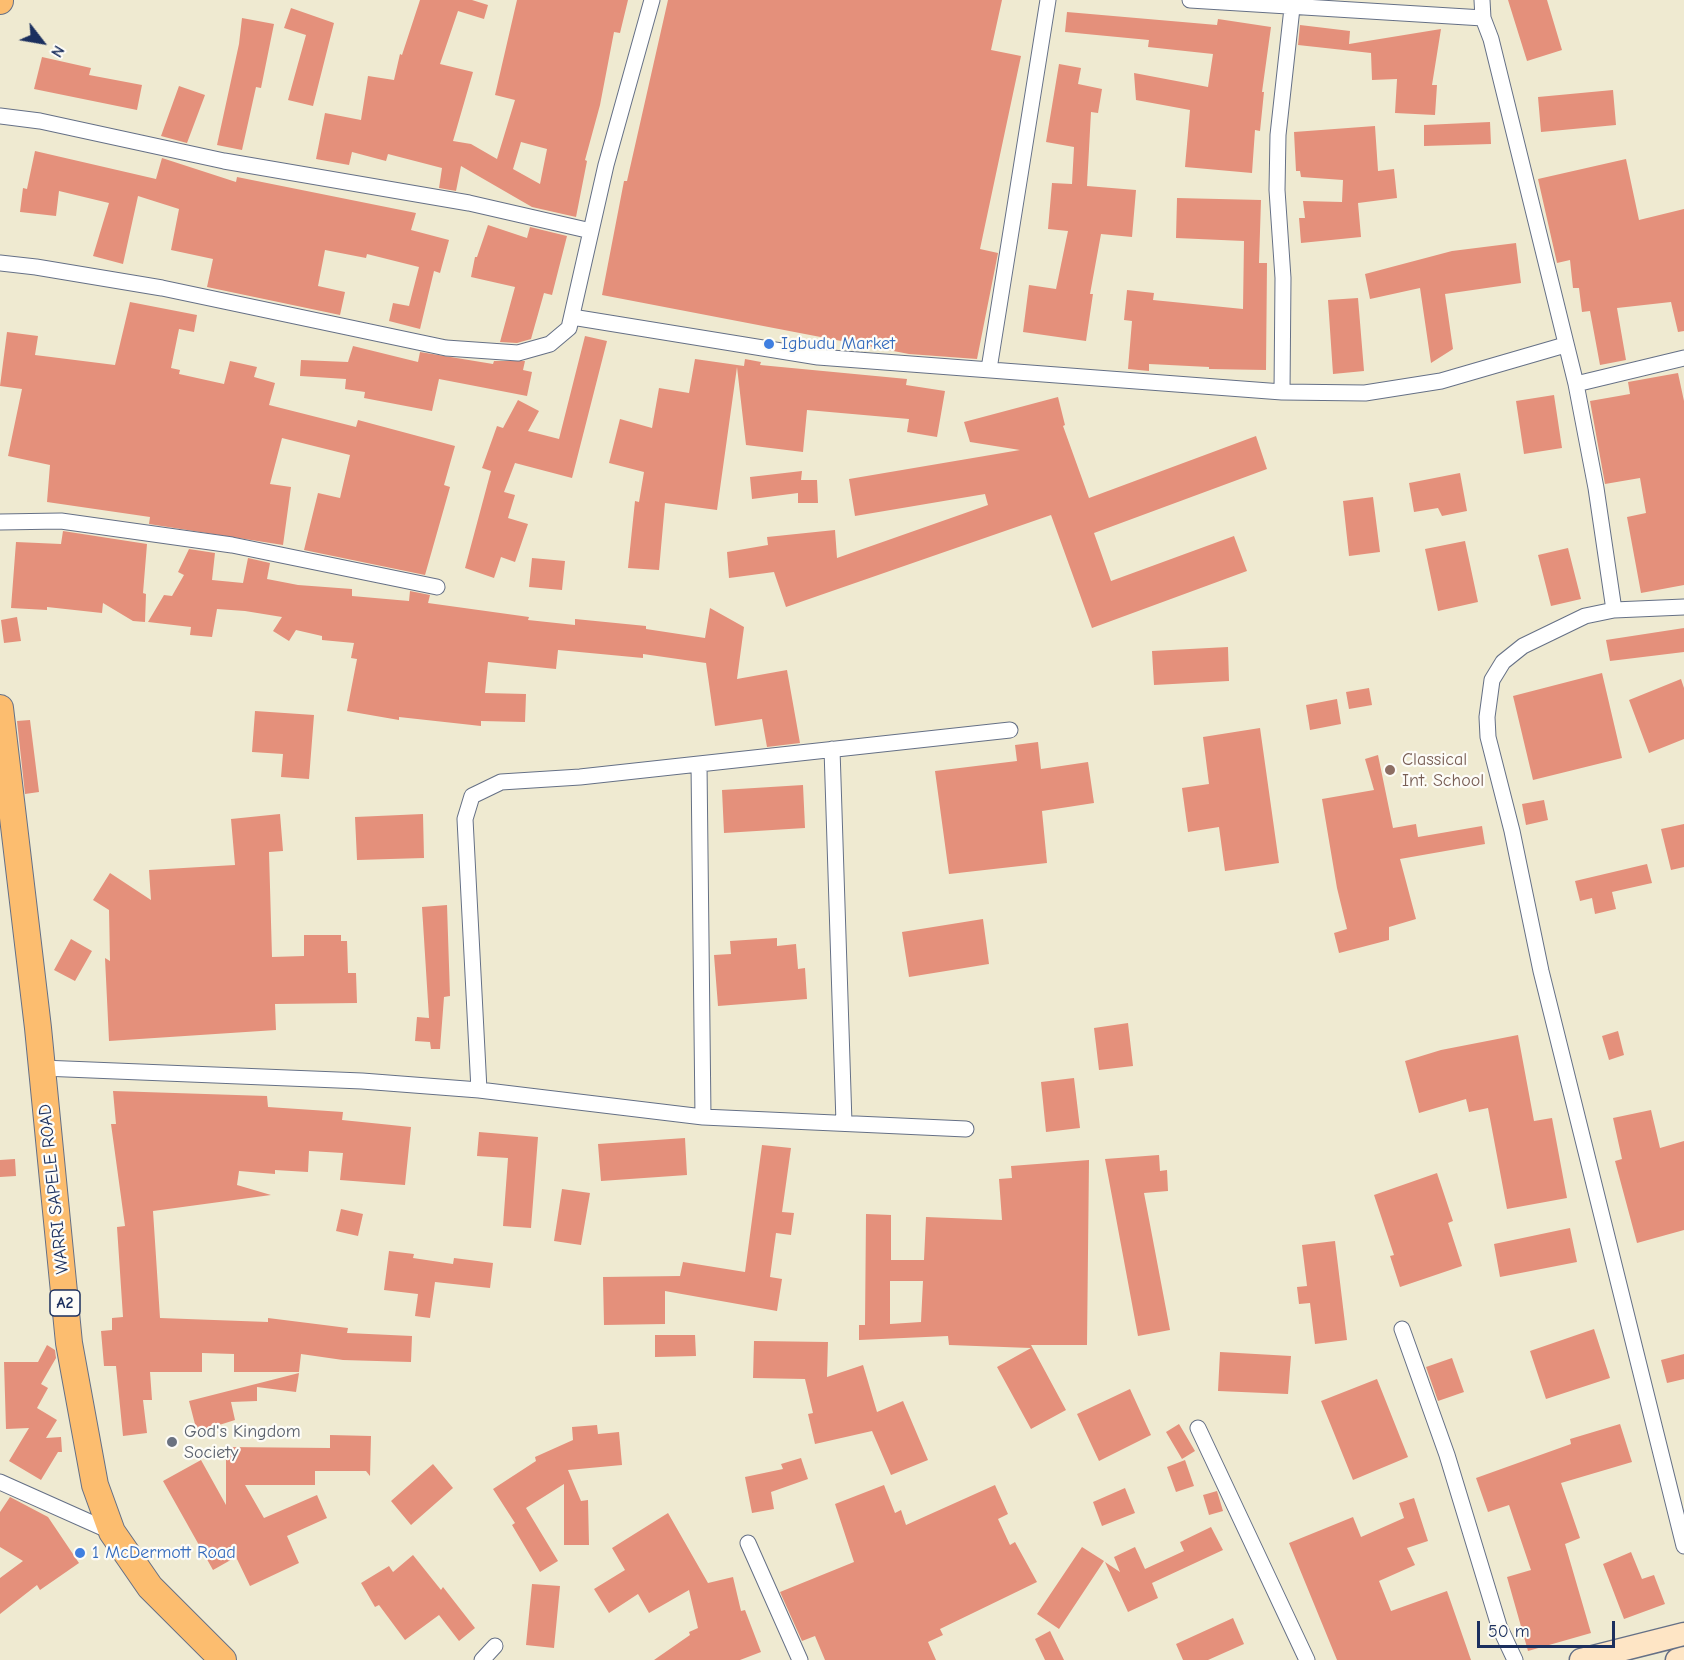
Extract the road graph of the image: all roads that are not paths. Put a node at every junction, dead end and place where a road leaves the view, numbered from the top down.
1 (652, 0) edge
2 (1048, 0) edge
3 (1190, 0) edge
4 (1482, 0) edge
5 (1270, 3) edge
6 (1292, 8) junction
7 (1483, 18) junction
8 (0, 116) edge
9 (591, 231) junction
10 (0, 264) edge
11 (572, 317) junction
12 (1566, 345) junction
13 (1684, 358) edge
14 (989, 369) junction
15 (1576, 384) junction
16 (1282, 392) junction
17 (0, 522) edge
18 (437, 587) dead end
19 (1684, 607) edge
20 (1614, 610) junction
21 (0, 708) edge
22 (1010, 730) dead end
23 (832, 749) junction
24 (699, 764) junction
25 (42, 1068) junction
26 (479, 1090) junction
27 (703, 1117) junction
28 (844, 1124) junction
29 (966, 1129) dead end
30 (1402, 1329) dead end
31 (1198, 1428) dead end
32 (0, 1482) edge
33 (112, 1532) junction
34 (748, 1543) dead end
35 (1684, 1546) edge
36 (1684, 1634) edge
37 (495, 1646) dead end
38 (1684, 1658) edge
39 (223, 1660) edge
40 (482, 1660) edge
41 (800, 1660) edge
42 (1307, 1660) edge
43 (1515, 1660) edge
44 (1581, 1660) edge
45 (1677, 1660) edge

1 - 9 street
2 - 14 street
3 - 5 street
4 - 7 street
5 - 6 street
6 - 7 street
6 - 16 street
7 - 12 street
8 - 9 street
9 - 11 street
10 - 11 street
11 - 14 street
12 - 15 street
12 - 16 street
13 - 15 street
14 - 16 street
15 - 20 street
17 - 18 street
19 - 20 street
20 - 35 street
21 - 25 highway, WARRI SAPELE ROAD / A2
22 - 23 street
23 - 24 street
23 - 28 street
24 - 26 street
24 - 27 street
25 - 26 street
25 - 33 highway, WARRI SAPELE ROAD / A2
26 - 27 street
27 - 28 street
28 - 29 street
30 - 43 street
31 - 42 street
32 - 33 street
33 - 39 highway, WARRI SAPELE ROAD / A2
34 - 41 street
36 - 44 main road
37 - 40 street
38 - 45 main road

